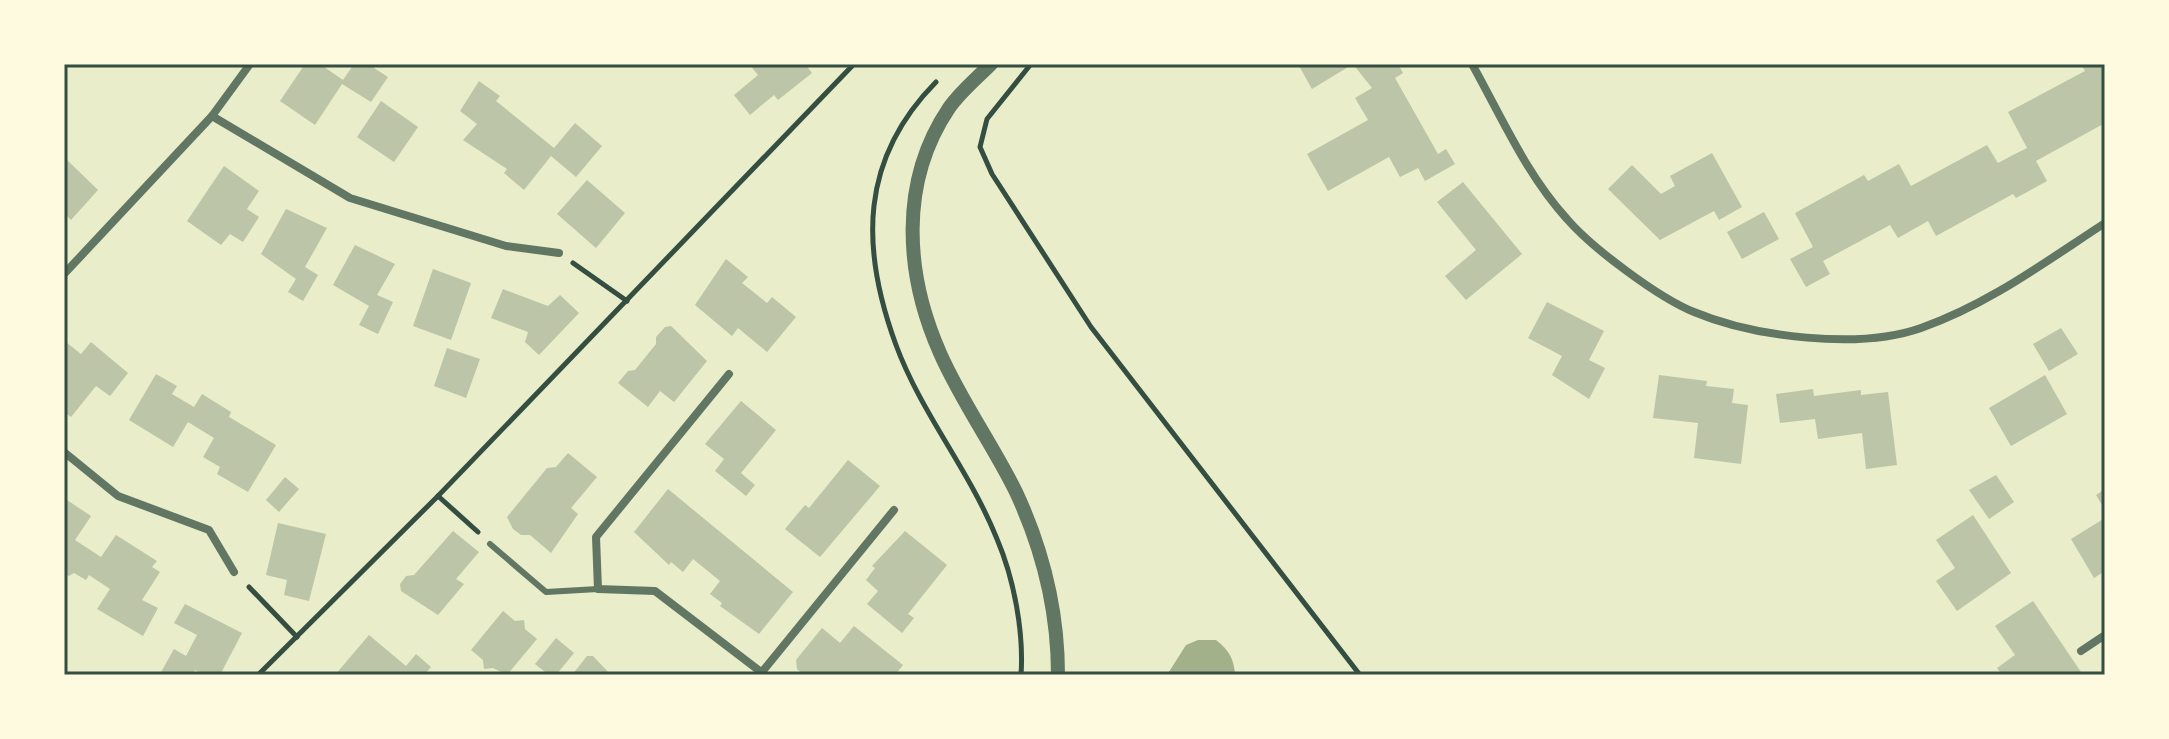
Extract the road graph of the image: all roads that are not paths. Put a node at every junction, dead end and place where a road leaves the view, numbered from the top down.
1 (250, 64) edge
2 (991, 64) edge
3 (1472, 64) edge
4 (212, 116) junction
5 (2105, 223) edge
6 (559, 253) road end
7 (64, 274) edge
8 (729, 374) dead end
9 (64, 452) edge
10 (894, 510) dead end
11 (490, 544) road end
12 (234, 572) road end
13 (598, 589) junction
14 (2105, 635) edge
15 (2081, 651) dead end
16 (763, 674) edge
17 (1058, 675) edge

1 - 4 street
2 - 17 street
3 - 5 street
4 - 6 street
4 - 7 street
8 - 13 street
9 - 12 street
10 - 16 street
11 - 13 lane
13 - 16 street
14 - 15 street

